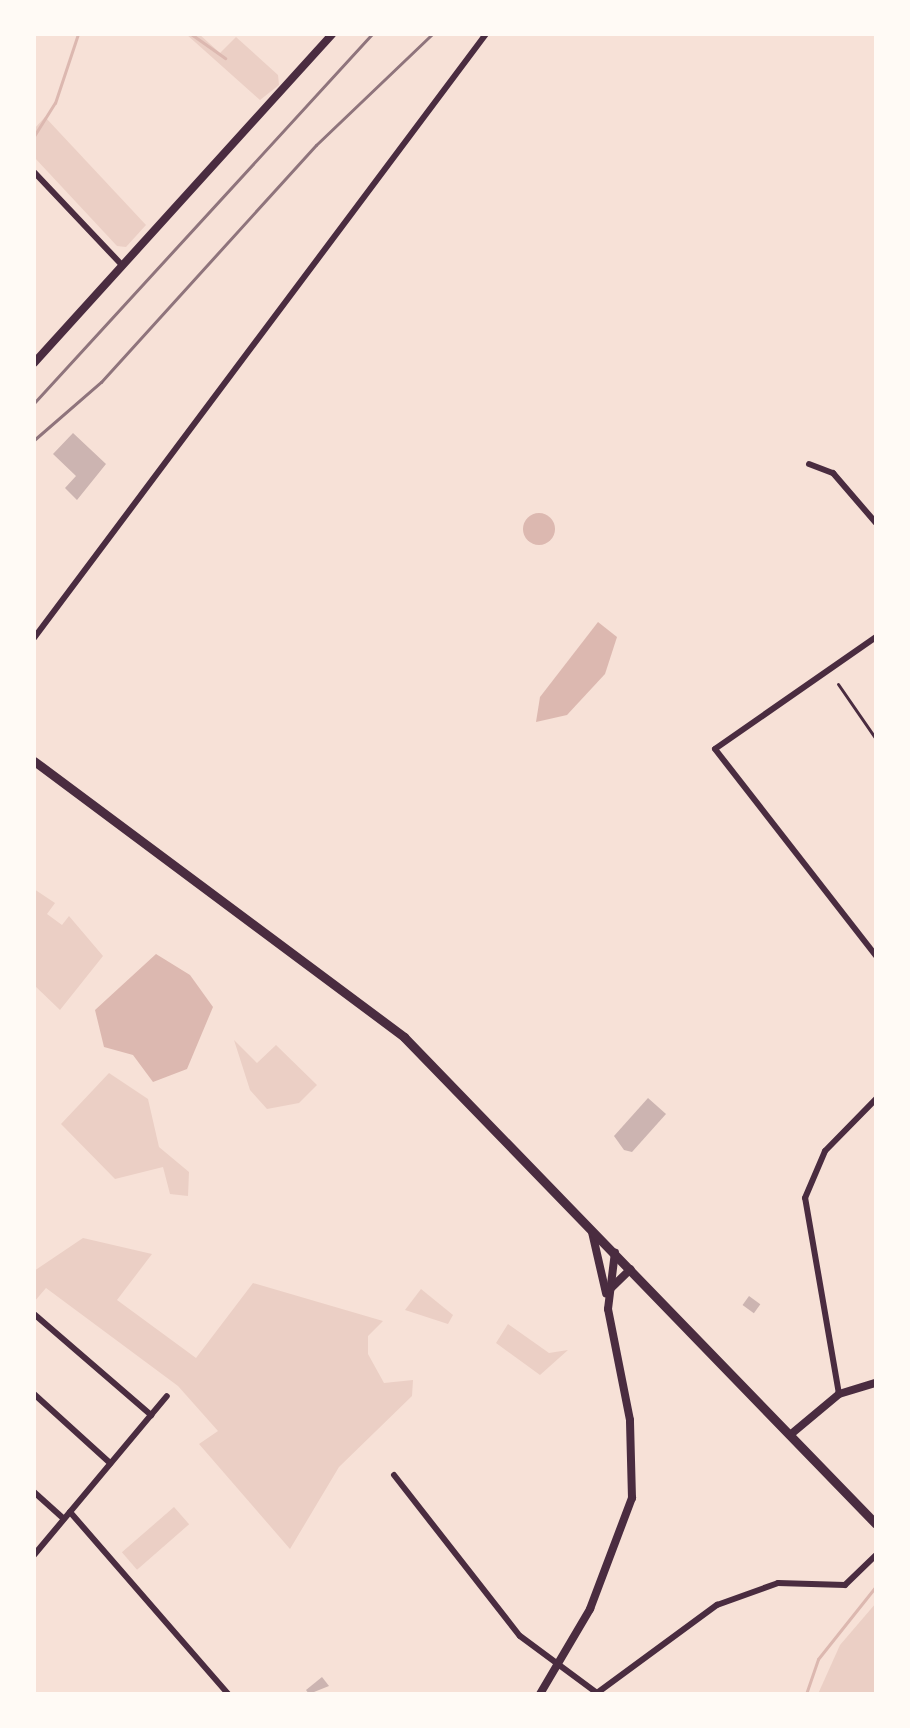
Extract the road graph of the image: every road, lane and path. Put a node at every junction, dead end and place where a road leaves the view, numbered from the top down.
1 (332, 34) edge
2 (486, 34) edge
3 (34, 172) edge
4 (122, 265) junction
5 (34, 363) edge
6 (809, 464) dead end
7 (876, 523) edge
8 (876, 637) edge
9 (34, 638) edge
10 (838, 684) dead end
11 (876, 739) edge
12 (34, 761) edge
13 (876, 956) edge
14 (876, 1099) edge
15 (591, 1227) junction
16 (615, 1252) junction
17 (631, 1269) junction
18 (609, 1290) junction
19 (608, 1304) junction
20 (34, 1314) edge
21 (876, 1383) edge
22 (34, 1394) edge
23 (839, 1394) junction
24 (167, 1396) dead end
25 (151, 1415) junction
26 (790, 1435) junction
27 (110, 1463) junction
28 (394, 1475) dead end
29 (34, 1492) edge
30 (70, 1512) junction
31 (64, 1519) junction
32 (876, 1524) edge
33 (34, 1555) edge
34 (876, 1555) edge
35 (557, 1669) junction
36 (228, 1694) edge
37 (540, 1694) edge

1 - 4 street
2 - 9 street
3 - 4 street
4 - 5 street
6 - 7 street
8 - 13 street
10 - 11 lane
12 - 15 main road
14 - 23 street
15 - 16 main road
15 - 19 street
16 - 17 main road
16 - 18 street
17 - 18 street
17 - 26 main road
18 - 19 street
19 - 35 street
20 - 25 street
21 - 23 street
22 - 27 street
23 - 26 street
24 - 25 street
25 - 27 street
26 - 32 main road
27 - 30 street
28 - 35 street
29 - 31 street
30 - 31 street
30 - 36 street
31 - 33 street
34 - 35 street
35 - 37 street

